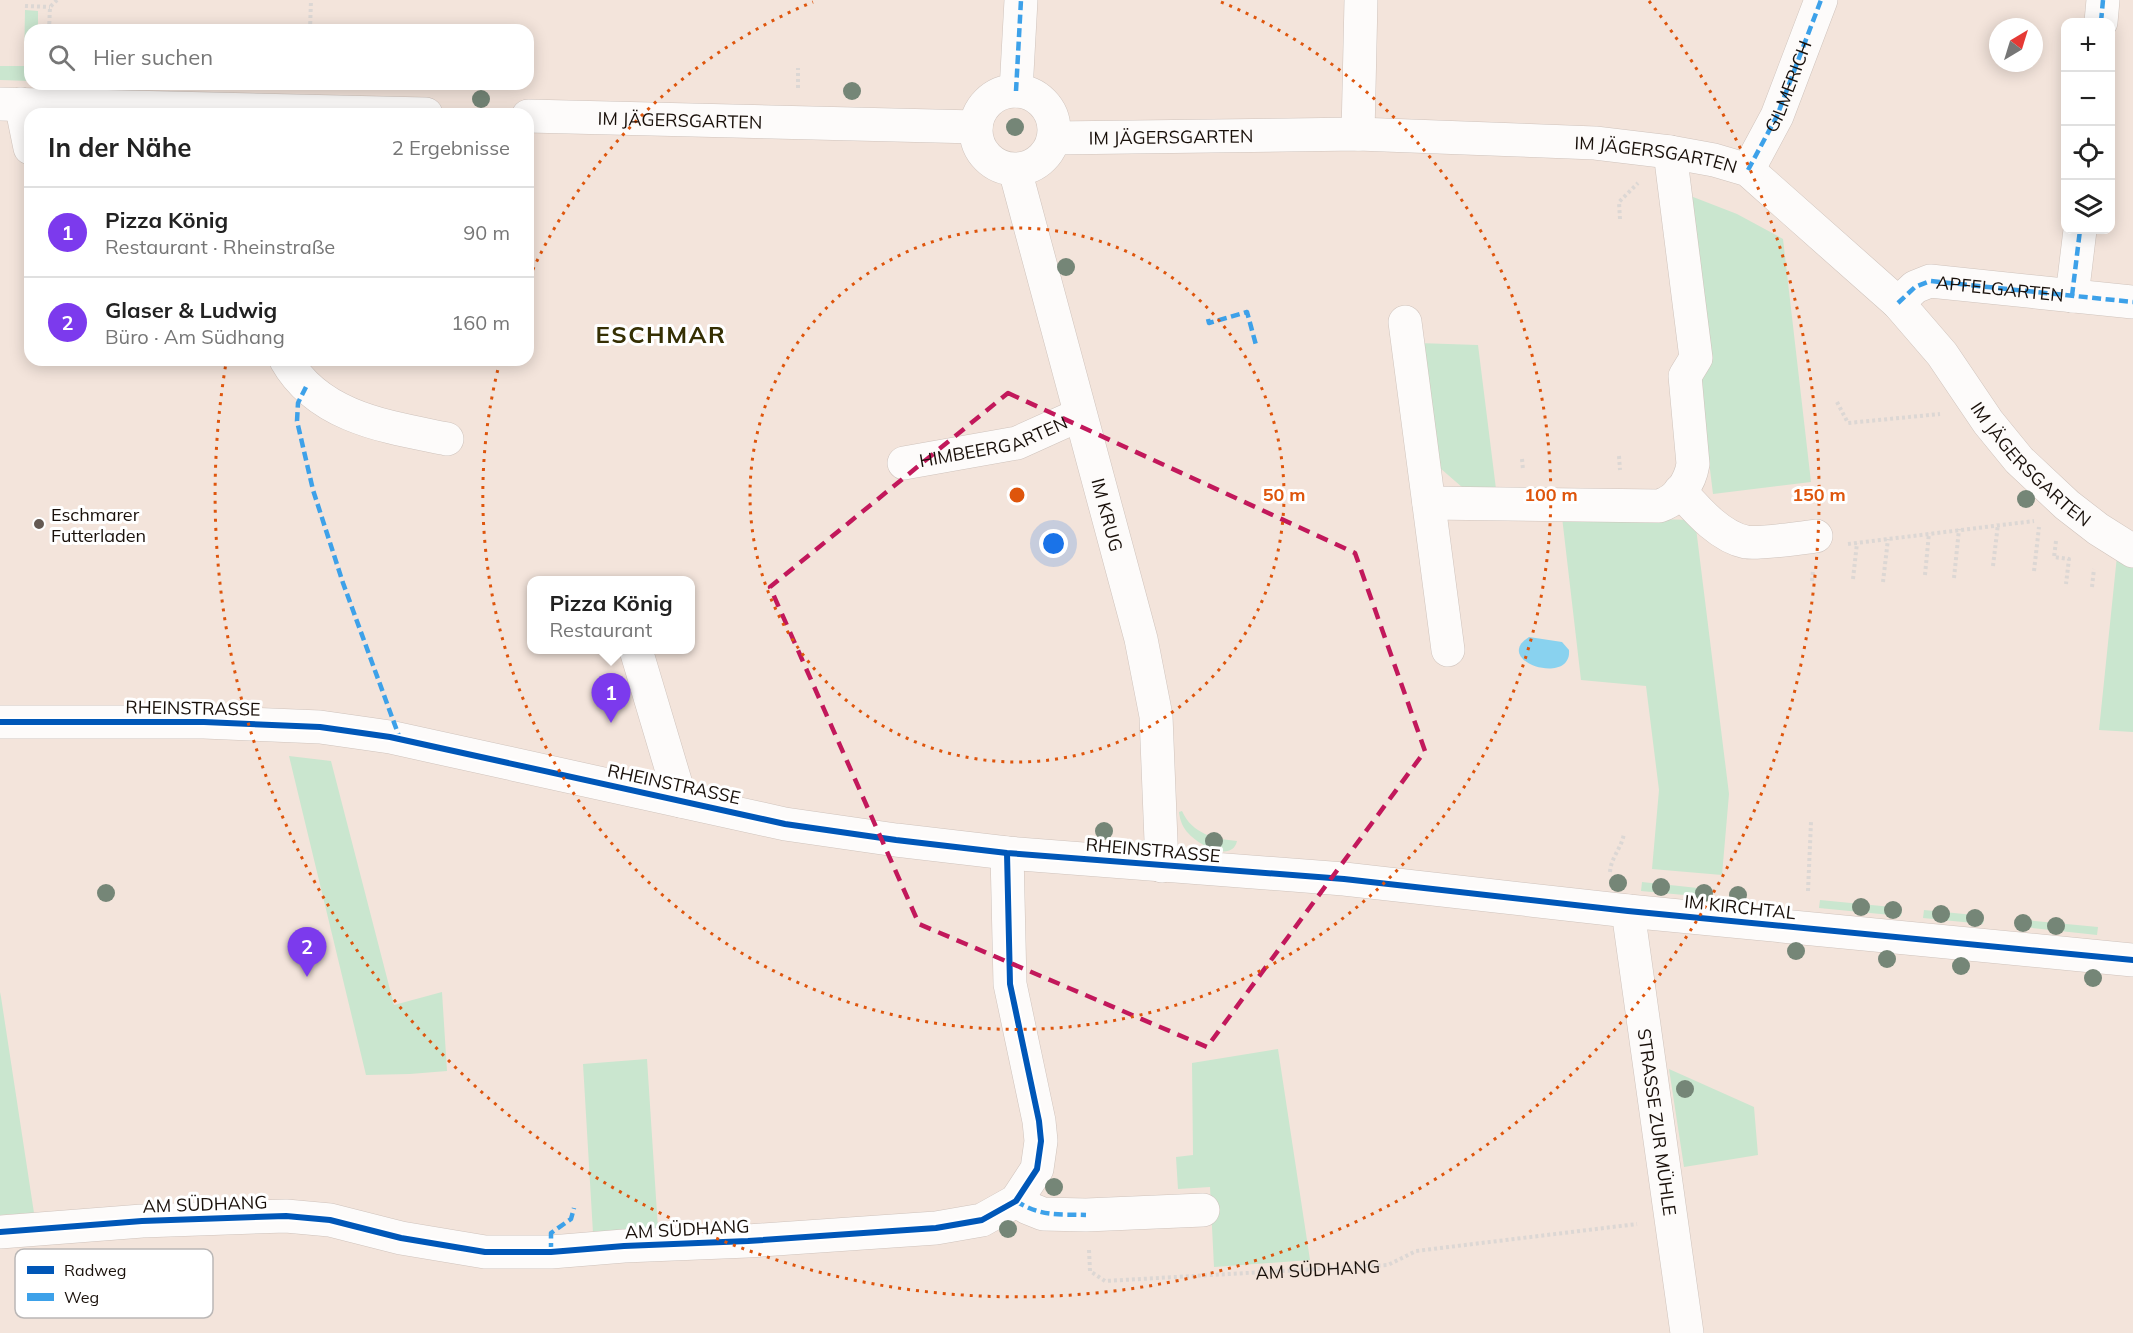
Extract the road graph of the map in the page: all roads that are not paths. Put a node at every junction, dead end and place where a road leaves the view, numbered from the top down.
1 (1021, 0) edge
2 (1361, 0) edge
3 (1821, 0) edge
4 (2103, 0) edge
5 (2101, 18) edge
6 (1016, 91) junction
7 (11, 104) edge
8 (138, 108) edge
9 (534, 116) edge
10 (976, 127) junction
11 (24, 134) edge
12 (1358, 134) junction
13 (1054, 138) junction
14 (1670, 152) junction
15 (1016, 170) junction
16 (1748, 170) junction
17 (2080, 234) edge
18 (2072, 296) junction
19 (2133, 302) edge
20 (1898, 303) junction
21 (1405, 322) dead end
22 (290, 366) edge
23 (1079, 415) junction
24 (447, 439) dead end
25 (904, 464) dead end
26 (1680, 491) junction
27 (1429, 503) junction
28 (1830, 540) road end
29 (2133, 551) edge
30 (1448, 650) dead end
31 (637, 654) edge
32 (0, 722) edge
33 (681, 801) junction
34 (1007, 853) junction
35 (1162, 866) junction
36 (1344, 879) joint
37 (1628, 911) junction
38 (2133, 960) edge
39 (1016, 1201) junction
40 (1203, 1210) dead end
41 (0, 1232) edge
42 (1687, 1333) edge

1 - 6 street
2 - 12 street
3 - 16 street, GILMERICH
4 - 5 street
6 - 10 street
6 - 13 street
7 - 8 street
7 - 11 street
9 - 10 street, IM JÄGERSGARTEN
10 - 15 street
12 - 13 street, IM JÄGERSGARTEN
12 - 14 street, IM JÄGERSGARTEN
13 - 15 street
14 - 16 street, IM JÄGERSGARTEN
14 - 26 street
15 - 23 street, IM KRUG
16 - 20 street, IM JÄGERSGARTEN
17 - 18 street, APFELGARTEN
18 - 19 street, APFELGARTEN
18 - 20 street, APFELGARTEN
20 - 29 street, IM JÄGERSGARTEN
21 - 27 street
22 - 24 street
23 - 25 street, HIMBEERGARTEN
23 - 35 street, IM KRUG
26 - 27 street
26 - 28 street
27 - 30 street
31 - 33 street
32 - 33 street, RHEINSTRASSE
33 - 34 street, RHEINSTRASSE
34 - 35 street, RHEINSTRASSE
34 - 39 street, AM SÜDHANG
35 - 36 street, RHEINSTRASSE
36 - 37 street, IM KIRCHTAL
37 - 38 street, IM KIRCHTAL
37 - 42 street, STRASSE ZUR MÜHLE
39 - 40 street
39 - 41 street, AM SÜDHANG

